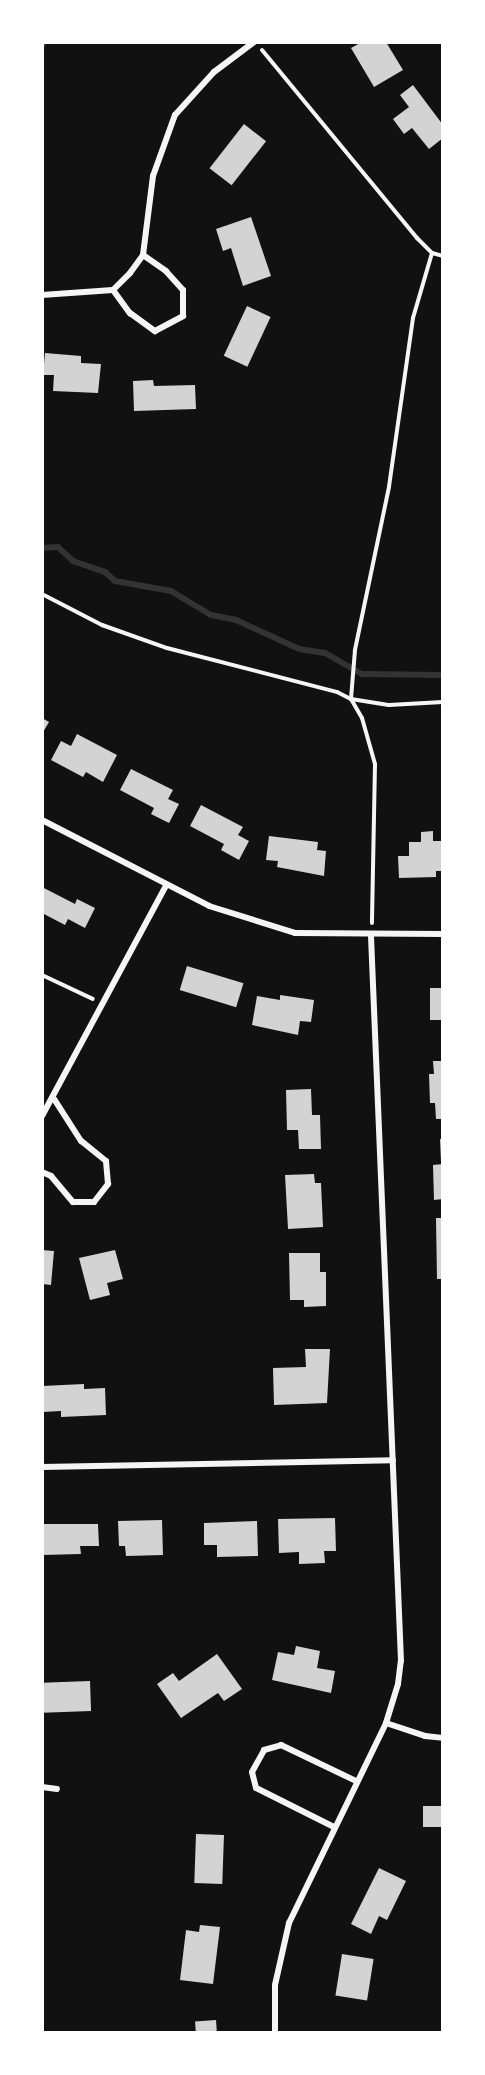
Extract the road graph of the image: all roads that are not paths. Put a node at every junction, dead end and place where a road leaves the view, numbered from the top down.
1 (255, 42) edge
2 (143, 255) junction
3 (113, 290) junction
4 (42, 295) edge
5 (42, 820) edge
6 (166, 886) junction
7 (443, 934) edge
8 (371, 936) junction
9 (54, 1099) junction
10 (42, 1116) edge
11 (42, 1172) edge
12 (393, 1460) junction
13 (42, 1467) edge
14 (386, 1723) junction
15 (443, 1738) edge
16 (356, 1781) junction
17 (42, 1787) edge
18 (57, 1789) dead end
19 (334, 1827) junction
20 (275, 2033) edge

1 - 2 street
2 - 3 street
2 - 3 street
3 - 4 street
5 - 6 street
6 - 8 street
6 - 9 street
7 - 8 street
8 - 12 street
9 - 10 street
9 - 11 street
12 - 13 street
12 - 14 street
14 - 15 street
14 - 16 street
16 - 19 street
16 - 19 street
17 - 18 street
19 - 20 street

